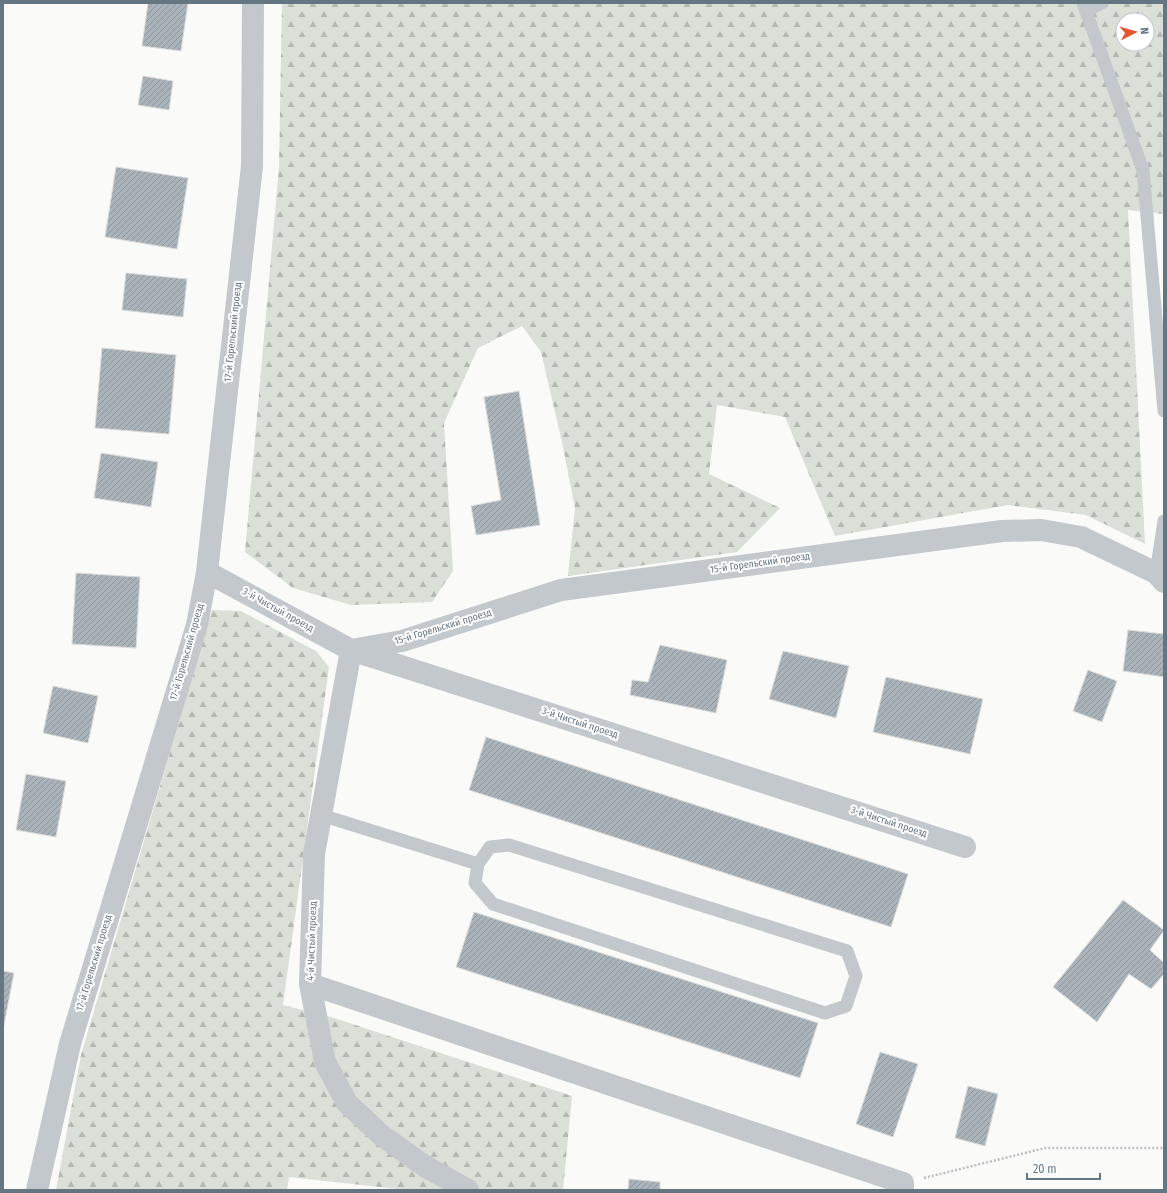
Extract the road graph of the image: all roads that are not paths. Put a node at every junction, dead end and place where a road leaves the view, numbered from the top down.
1 (253, 3) edge
2 (1102, 3) edge
3 (1084, 7) edge
4 (1164, 411) edge
5 (1164, 521) edge
6 (207, 572) junction
7 (1161, 576) edge
8 (351, 650) junction
9 (321, 815) junction
10 (965, 847) dead end
11 (478, 864) junction
12 (310, 984) junction
13 (903, 1187) edge
14 (37, 1190) edge
15 (468, 1190) edge

1 - 6 street, 17-й Горельский проезд
2 - 3 lane
3 - 4 lane
5 - 7 lane
6 - 8 street, 3-й Чистый проезд
6 - 14 street, 17-й Горельский проезд
7 - 8 street, 15-й Горельский проезд
8 - 9 street, 4-й Чистый проезд
8 - 10 street, 3-й Чистый проезд
9 - 11 lane
9 - 12 street, 4-й Чистый проезд
11 - 11 lane
12 - 13 street
12 - 15 street, 4-й Чистый проезд

